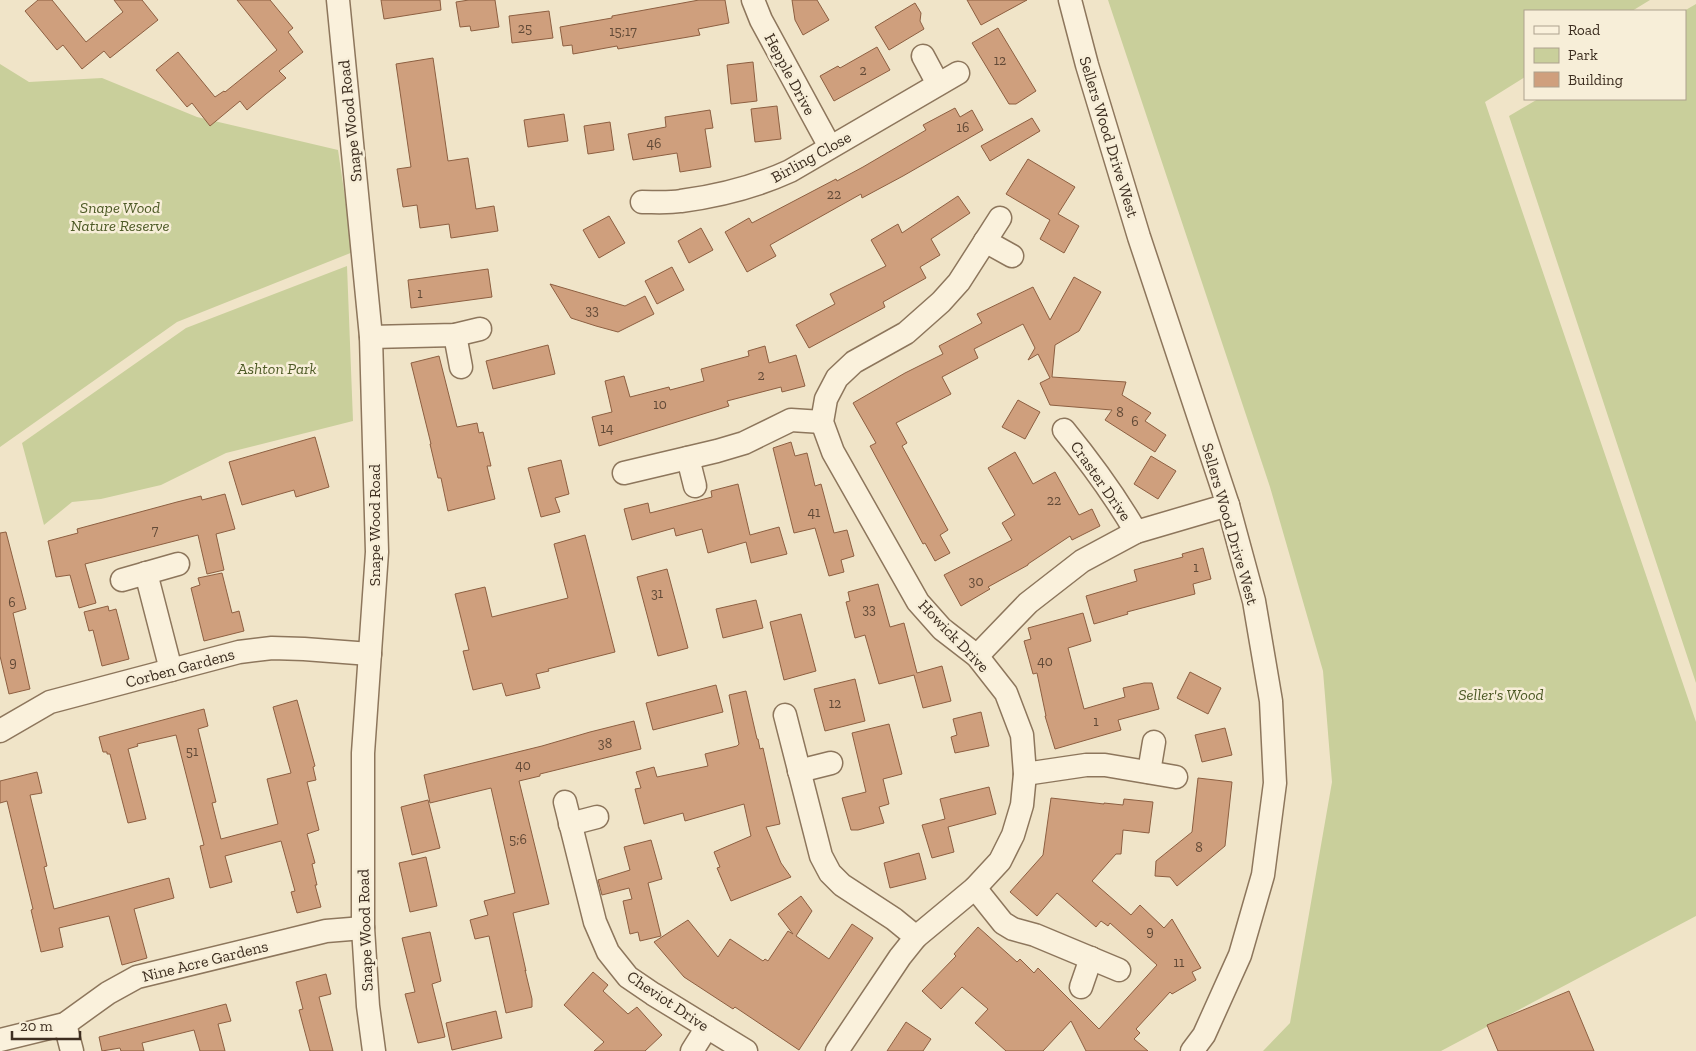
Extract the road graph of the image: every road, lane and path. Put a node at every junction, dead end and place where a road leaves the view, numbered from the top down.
1 (338, 0) edge
2 (752, 0) edge
3 (1070, 0) edge
4 (923, 56) dead end
5 (958, 73) dead end
6 (938, 84) junction
7 (830, 147) junction
8 (642, 202) dead end
9 (1000, 218) dead end
10 (985, 241) junction
11 (1012, 256) dead end
12 (480, 329) dead end
13 (455, 335) junction
14 (371, 337) junction
15 (461, 366) dead end
16 (822, 422) junction
17 (1064, 430) dead end
18 (688, 458) junction
19 (624, 473) dead end
20 (695, 486) dead end
21 (1228, 505) junction
22 (1136, 532) junction
23 (178, 564) dead end
24 (146, 573) junction
25 (122, 580) dead end
26 (370, 654) junction
27 (977, 656) junction
28 (171, 670) junction
29 (785, 715) dead end
30 (0, 731) edge
31 (1154, 742) dead end
32 (831, 763) dead end
33 (799, 771) junction
34 (1149, 772) junction
35 (1025, 774) junction
36 (1176, 777) dead end
37 (565, 802) dead end
38 (598, 817) dead end
39 (570, 824) junction
40 (975, 888) junction
41 (363, 928) junction
42 (916, 937) junction
43 (1091, 958) junction
44 (1119, 970) dead end
45 (1081, 987) dead end
46 (65, 1024) junction
47 (707, 1027) junction
48 (0, 1040) edge
49 (72, 1051) edge
50 (374, 1051) edge
51 (692, 1051) edge
52 (746, 1051) edge
53 (837, 1051) edge
54 (1192, 1051) edge

1 - 14 street, Snape Wood Road
2 - 7 street, Hepple Drive
3 - 21 street, Sellers Wood Drive West
4 - 6 street
5 - 6 street, Birling Close
6 - 7 street, Birling Close
7 - 8 street, Birling Close
9 - 10 street
10 - 11 street
10 - 16 street
12 - 13 street
13 - 14 street
13 - 15 street
14 - 26 street, Snape Wood Road
16 - 18 street
16 - 27 street, Howick Drive
17 - 22 street, Craster Drive
18 - 19 street
18 - 20 street
21 - 22 street, Craster Drive
21 - 54 street, Sellers Wood Drive West
22 - 27 street, Craster Drive
23 - 24 street
24 - 25 street
24 - 28 street
26 - 28 street, Corben Gardens
26 - 41 street, Snape Wood Road
27 - 35 street, Howick Drive
28 - 30 street, Corben Gardens
29 - 33 street
31 - 34 street
32 - 33 street
33 - 42 street
34 - 35 street
34 - 36 street
35 - 40 street, Howick Drive
37 - 39 street, Cheviot Drive
38 - 39 street
39 - 47 street, Cheviot Drive
40 - 42 street, Howick Drive
40 - 43 street
41 - 46 street, Nine Acre Gardens
41 - 50 street, Snape Wood Road
42 - 53 street, Howick Drive
43 - 44 street
43 - 45 street
46 - 48 street, Nine Acre Gardens
46 - 49 street
47 - 51 street
47 - 52 street, Cheviot Drive

